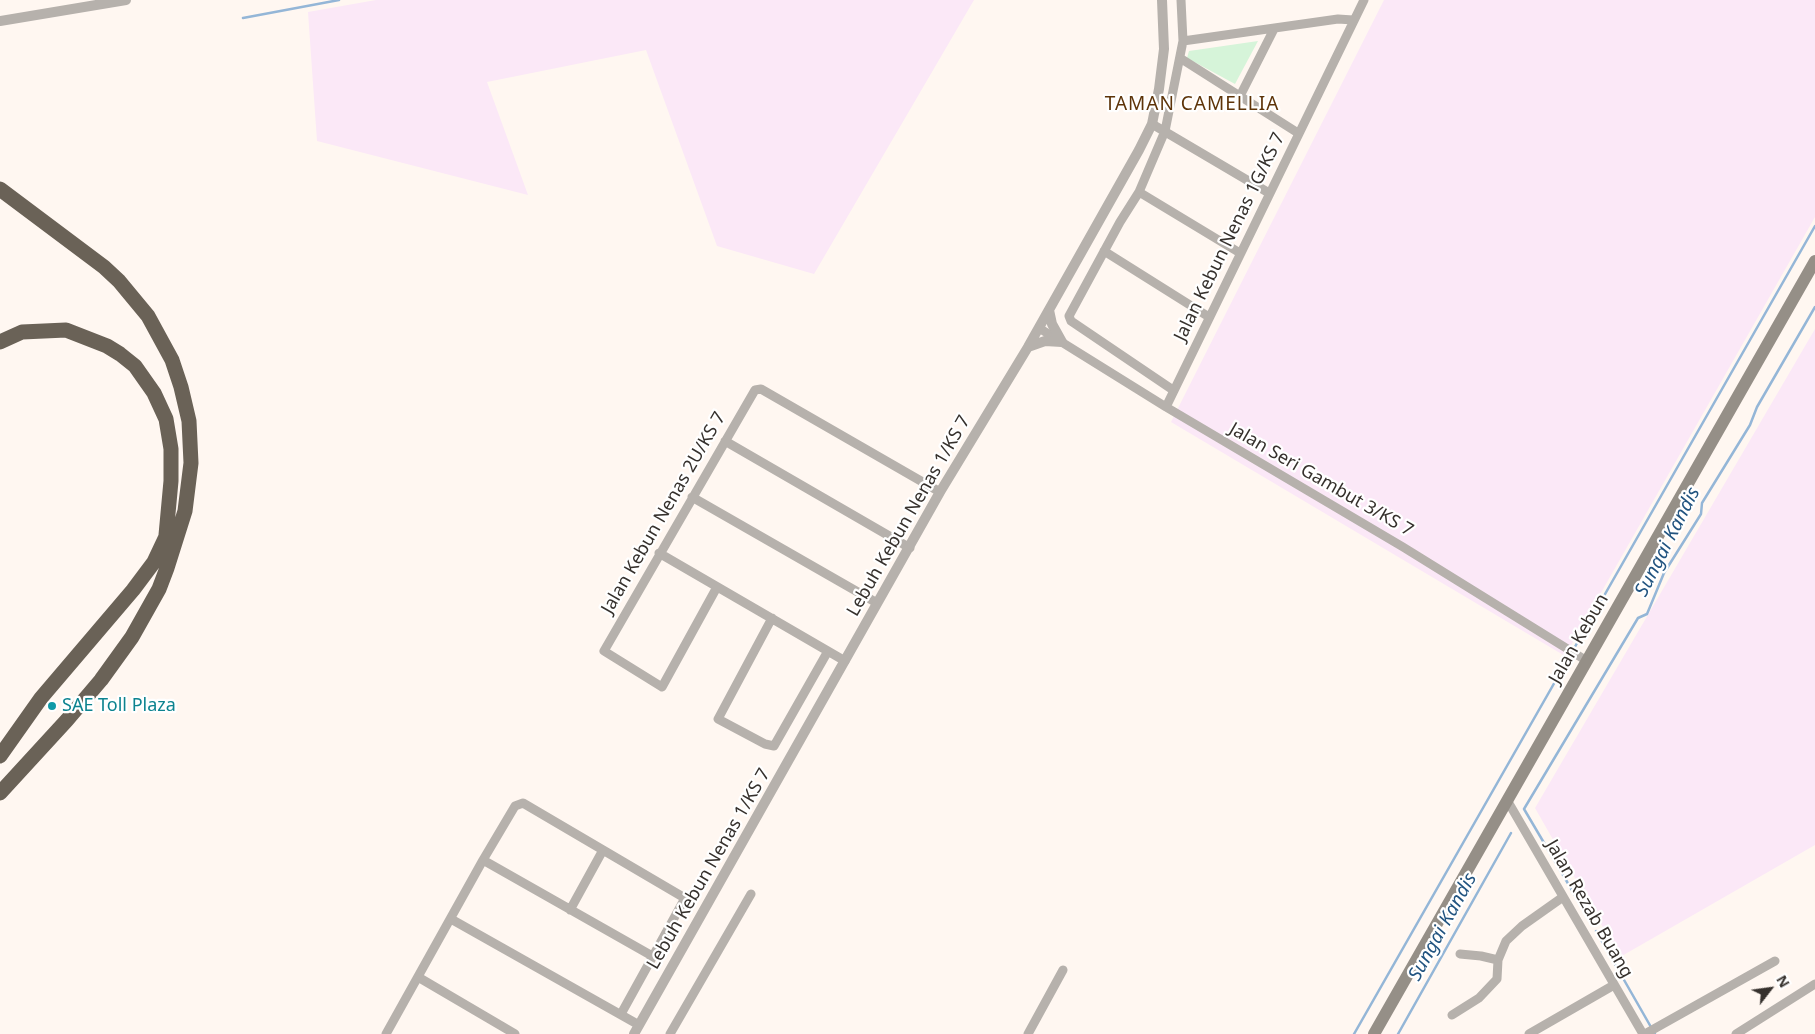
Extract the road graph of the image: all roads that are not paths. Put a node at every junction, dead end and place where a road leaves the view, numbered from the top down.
1 (124, 0) edge
2 (1162, 0) edge
3 (1182, 0) edge
4 (1364, 0) edge
5 (0, 20) edge
6 (1353, 20) junction
7 (1274, 28) junction
8 (1183, 40) junction
9 (1180, 58) junction
10 (1240, 96) junction
11 (1152, 124) junction
12 (1165, 131) junction
13 (1298, 132) junction
14 (0, 189) edge
15 (1139, 192) junction
16 (1269, 193) junction
17 (1104, 251) junction
18 (1240, 254) junction
19 (1815, 262) edge
20 (1049, 310) junction
21 (1209, 317) junction
22 (1039, 328) junction
23 (0, 342) edge
24 (1062, 342) junction
25 (1028, 347) junction
26 (1173, 390) junction
27 (1166, 407) junction
28 (179, 424) dead end
29 (725, 441) junction
30 (940, 492) junction
31 (692, 497) junction
32 (165, 542) junction
33 (910, 548) junction
34 (660, 553) junction
35 (717, 587) junction
36 (877, 603) junction
37 (772, 618) junction
38 (828, 651) junction
39 (1577, 655) junction
40 (845, 661) junction
41 (0, 756) edge
42 (0, 793) edge
43 (1508, 800) junction
44 (603, 850) junction
45 (483, 860) junction
46 (751, 894) dead end
47 (1563, 897) junction
48 (570, 910) junction
49 (451, 919) junction
50 (1460, 954) dead end
51 (654, 957) junction
52 (1498, 960) junction
53 (1775, 961) dead end
54 (1063, 970) dead end
55 (418, 977) junction
56 (1815, 984) edge
57 (1614, 985) junction
58 (621, 1014) junction
59 (1452, 1015) dead end
60 (636, 1029) edge
61 (1648, 1032) edge
62 (386, 1034) edge
63 (515, 1034) edge
64 (670, 1034) edge
65 (1028, 1034) edge
66 (1374, 1034) edge
67 (1529, 1034) edge
68 (1736, 1034) edge

1 - 5 street
2 - 11 street, Lebuh Kebun Nenas 1/KS 7
3 - 8 street
4 - 6 street, Jalan Kebun Nenas 1G/KS 7
6 - 7 street
6 - 13 street, Jalan Kebun Nenas 1G/KS 7
7 - 8 street
7 - 10 street
8 - 9 street
9 - 10 street
9 - 12 street
10 - 13 street
11 - 12 street
11 - 20 street, Lebuh Kebun Nenas 1/KS 7
12 - 15 street
12 - 16 street
13 - 16 street, Jalan Kebun Nenas 1G/KS 7
14 - 42 highway
15 - 17 street
15 - 18 street
16 - 18 street, Jalan Kebun Nenas 1G/KS 7
17 - 21 street
17 - 26 street
18 - 21 street, Jalan Kebun Nenas 1G/KS 7
19 - 39 main road, Jalan Kebun
20 - 22 street, Lebuh Kebun Nenas 1/KS 7
20 - 24 street
21 - 26 street, Jalan Kebun Nenas 1G/KS 7
22 - 24 street, Jalan Seri Gambut 3/KS 7
22 - 25 street, Lebuh Kebun Nenas 1/KS 7
23 - 32 highway
24 - 25 street
24 - 27 street, Jalan Seri Gambut 3/KS 7
25 - 30 street, Lebuh Kebun Nenas 1/KS 7
26 - 27 street, Jalan Kebun Nenas 1G/KS 7
27 - 39 street, Jalan Seri Gambut 3/KS 7
28 - 32 highway
29 - 30 street, Jalan Kebun Nenas 2U/KS 7
29 - 31 street, Jalan Kebun Nenas 2U/KS 7
29 - 33 street
30 - 33 street, Lebuh Kebun Nenas 1/KS 7
31 - 34 street, Jalan Kebun Nenas 2U/KS 7
31 - 36 street
32 - 41 highway
33 - 36 street, Lebuh Kebun Nenas 1/KS 7
34 - 35 street
34 - 35 street, Jalan Kebun Nenas 2U/KS 7
35 - 37 street
36 - 40 street, Lebuh Kebun Nenas 1/KS 7
37 - 38 street
37 - 38 street
38 - 40 street
39 - 43 main road, Jalan Kebun
40 - 60 street, Lebuh Kebun Nenas 1/KS 7
43 - 47 street, Jalan Rezab Buang
43 - 66 main road, Jalan Kebun
44 - 45 street
44 - 48 street
44 - 51 street
45 - 48 street
45 - 49 street
46 - 64 street
47 - 52 street
47 - 57 street, Jalan Rezab Buang
48 - 51 street
49 - 55 street
49 - 58 street
50 - 52 street
51 - 58 street
52 - 59 street
53 - 61 street
54 - 65 street
55 - 62 street
55 - 63 street
56 - 68 street
57 - 61 street, Jalan Rezab Buang
57 - 67 street
58 - 60 street

